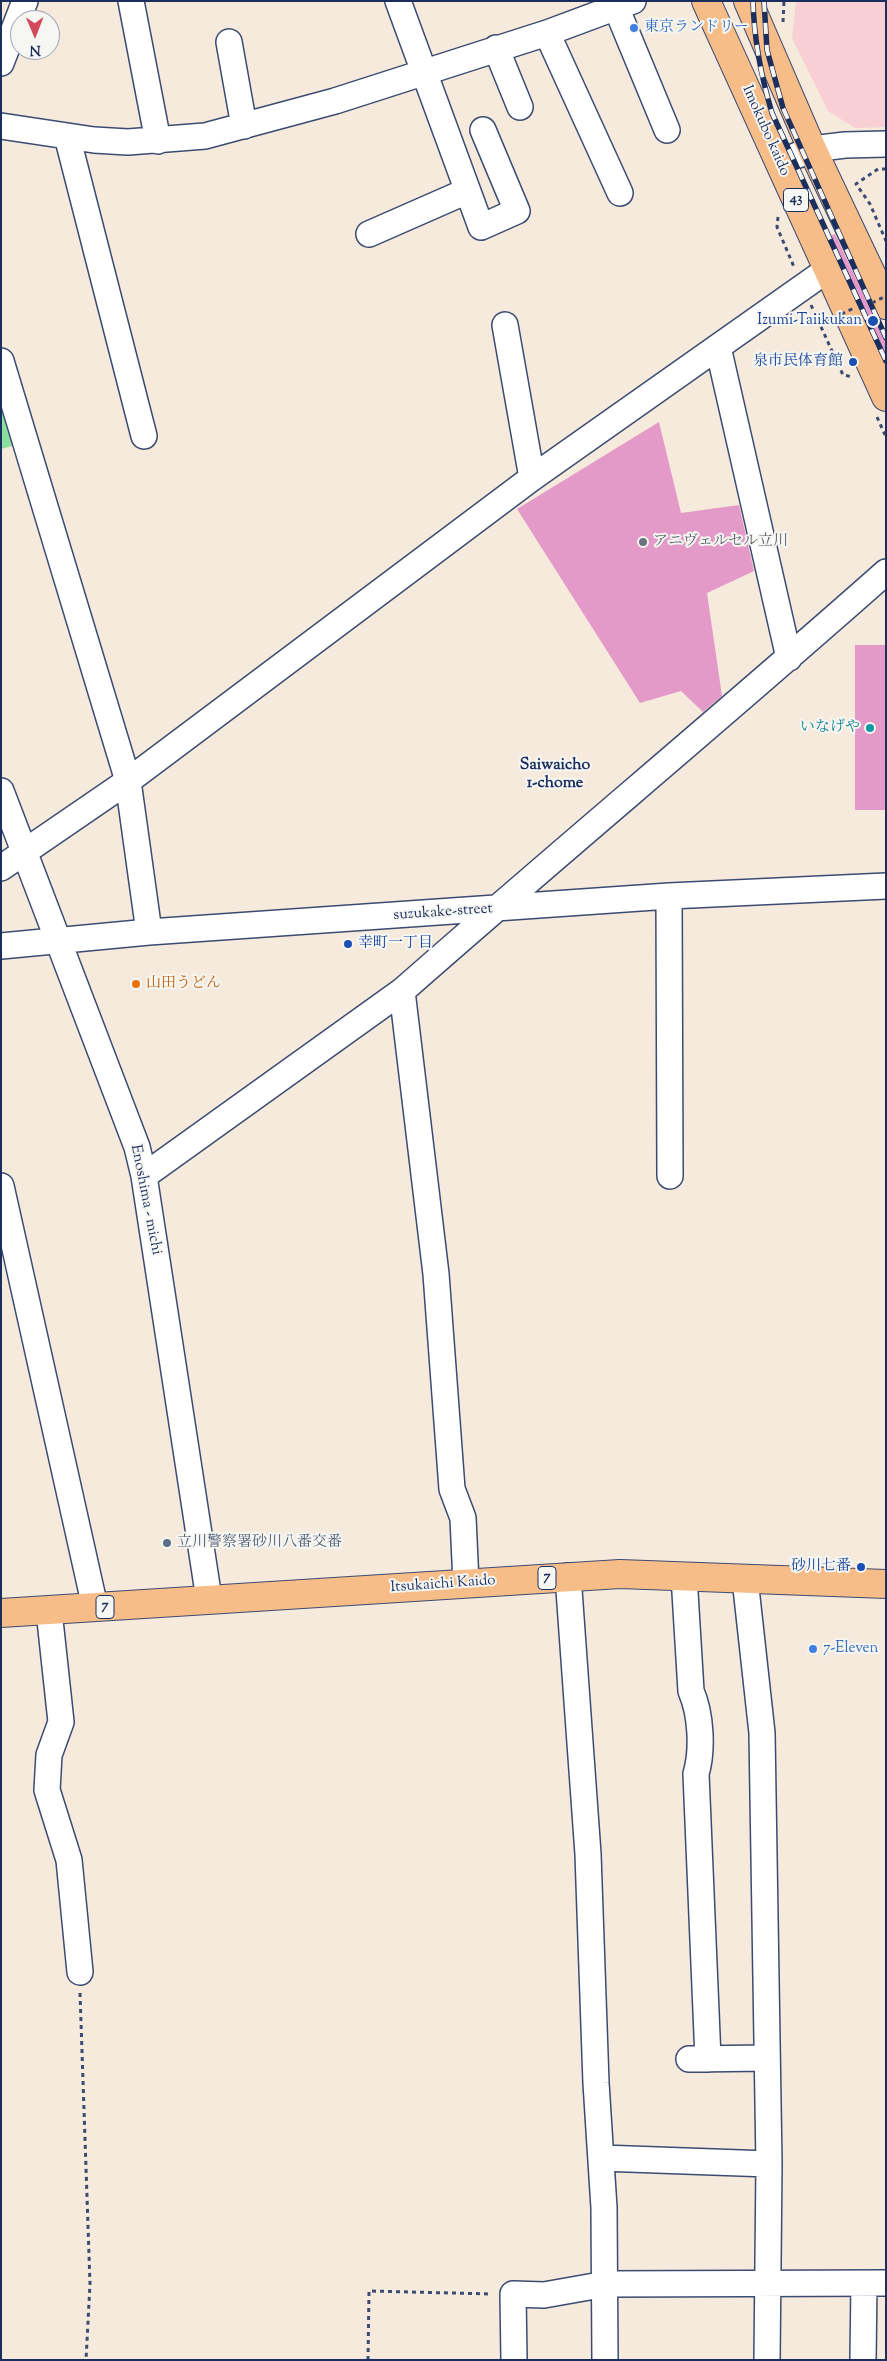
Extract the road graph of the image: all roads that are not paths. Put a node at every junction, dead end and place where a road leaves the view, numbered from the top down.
1 (25, 1) edge
2 (131, 1) edge
3 (398, 1) edge
4 (707, 2) edge
5 (749, 2) edge
6 (624, 4) edge
7 (547, 33) junction
8 (229, 42) dead end
9 (496, 48) junction
10 (1, 63) edge
11 (423, 72) junction
12 (520, 107) dead end
13 (244, 126) junction
14 (10, 127) edge
15 (484, 130) dead end
16 (667, 130) dead end
17 (67, 136) junction
18 (158, 141) junction
19 (886, 144) edge
20 (812, 149) junction
21 (779, 163) junction
22 (467, 191) junction
23 (620, 193) dead end
24 (369, 234) dead end
25 (827, 270) junction
26 (879, 304) edge
27 (506, 325) dead end
28 (718, 347) junction
29 (1, 361) edge
30 (886, 397) edge
31 (144, 436) dead end
32 (532, 478) junction
33 (886, 572) edge
34 (789, 658) junction
35 (128, 780) junction
36 (1, 791) edge
37 (25, 853) junction
38 (1, 868) edge
39 (886, 886) edge
40 (669, 896) junction
41 (494, 910) junction
42 (149, 932) junction
43 (60, 942) junction
44 (1, 946) edge
45 (402, 991) junction
46 (144, 1176) junction
47 (670, 1176) dead end
48 (1, 1186) edge
49 (568, 1576) junction
50 (684, 1576) junction
51 (745, 1579) junction
52 (466, 1583) junction
53 (886, 1584) edge
54 (209, 1599) junction
55 (95, 1607) junction
56 (48, 1611) junction
57 (1, 1613) edge
58 (80, 1972) road end
59 (767, 2058) junction
60 (600, 2158) junction
61 (769, 2164) junction
62 (769, 2282) junction
63 (606, 2284) junction
64 (875, 2284) edge
65 (514, 2360) edge
66 (605, 2360) edge
67 (767, 2360) edge
68 (863, 2360) edge

1 - 10 street
2 - 18 street
3 - 11 street
4 - 21 main road, Imokubo kaido / 43
5 - 20 main road, 43
6 - 7 street
6 - 16 street
7 - 9 street
7 - 23 street
8 - 13 street
9 - 11 street
9 - 12 street
11 - 13 street
11 - 22 street
13 - 18 street
14 - 17 street
15 - 22 street
17 - 18 street
17 - 31 street
19 - 20 street
20 - 21 street
20 - 26 main road, 43
21 - 25 main road, Imokubo kaido / 43
22 - 24 street
25 - 28 street
25 - 30 main road, Imokubo kaido / 43
27 - 32 street
28 - 32 street
28 - 34 street
29 - 35 street
32 - 35 street
33 - 34 street
34 - 41 street
35 - 37 street
35 - 42 street
36 - 37 street, Enoshima - michi
37 - 38 street
37 - 43 street, Enoshima - michi
39 - 40 street, suzukake-street
40 - 41 street, suzukake-street
40 - 47 street
41 - 42 street, suzukake-street
41 - 45 street
42 - 43 street, suzukake-street
43 - 44 street, suzukake-street
43 - 46 street, Enoshima - michi
45 - 46 street
45 - 52 street
46 - 54 street, Enoshima - michi
48 - 55 street
49 - 50 main road, Itsukaichi Kaido / 7
49 - 52 main road, Itsukaichi Kaido / 7
49 - 60 street
50 - 51 main road, Itsukaichi Kaido / 7
50 - 59 street
51 - 53 main road, Itsukaichi Kaido / 7
51 - 59 street
52 - 54 main road, Itsukaichi Kaido / 7
54 - 55 main road, Itsukaichi Kaido / 7
55 - 56 main road, Itsukaichi Kaido / 7
56 - 57 main road, Itsukaichi Kaido / 7
56 - 58 street
59 - 61 street
60 - 61 street
60 - 63 street
61 - 62 street
62 - 63 street
62 - 64 street
62 - 67 street
63 - 65 street
63 - 66 street
64 - 68 street

